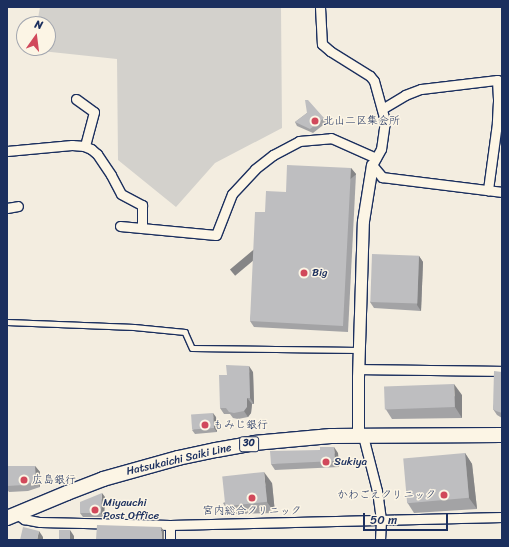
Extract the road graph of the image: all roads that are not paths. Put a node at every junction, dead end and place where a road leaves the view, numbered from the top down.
1 (320, 7) edge
2 (76, 99) dead end
3 (382, 109) junction
4 (85, 146) junction
5 (7, 151) edge
6 (374, 161) junction
7 (488, 190) junction
8 (502, 192) edge
9 (18, 206) dead end
10 (7, 208) edge
11 (120, 226) dead end
12 (142, 228) junction
13 (7, 322) edge
14 (360, 350) junction
15 (358, 368) junction
16 (502, 371) edge
17 (502, 435) edge
18 (360, 436) junction
19 (12, 516) edge
20 (502, 518) edge
21 (380, 521) junction
22 (170, 525) junction
23 (170, 540) edge
24 (380, 540) edge

1 - 3 street
2 - 4 street
3 - 6 street
3 - 7 street
4 - 5 street
4 - 12 street
6 - 7 street
6 - 12 street
6 - 14 street
7 - 8 street
9 - 10 street
11 - 12 street
13 - 14 lane
14 - 15 street
15 - 16 street
15 - 18 street
17 - 18 main road, Hatsukaichi Saiki Line / 30
18 - 19 main road, Hatsukaichi Saiki Line / 30
18 - 21 street
19 - 22 street
20 - 21 street
21 - 22 street
21 - 24 street
22 - 23 street

